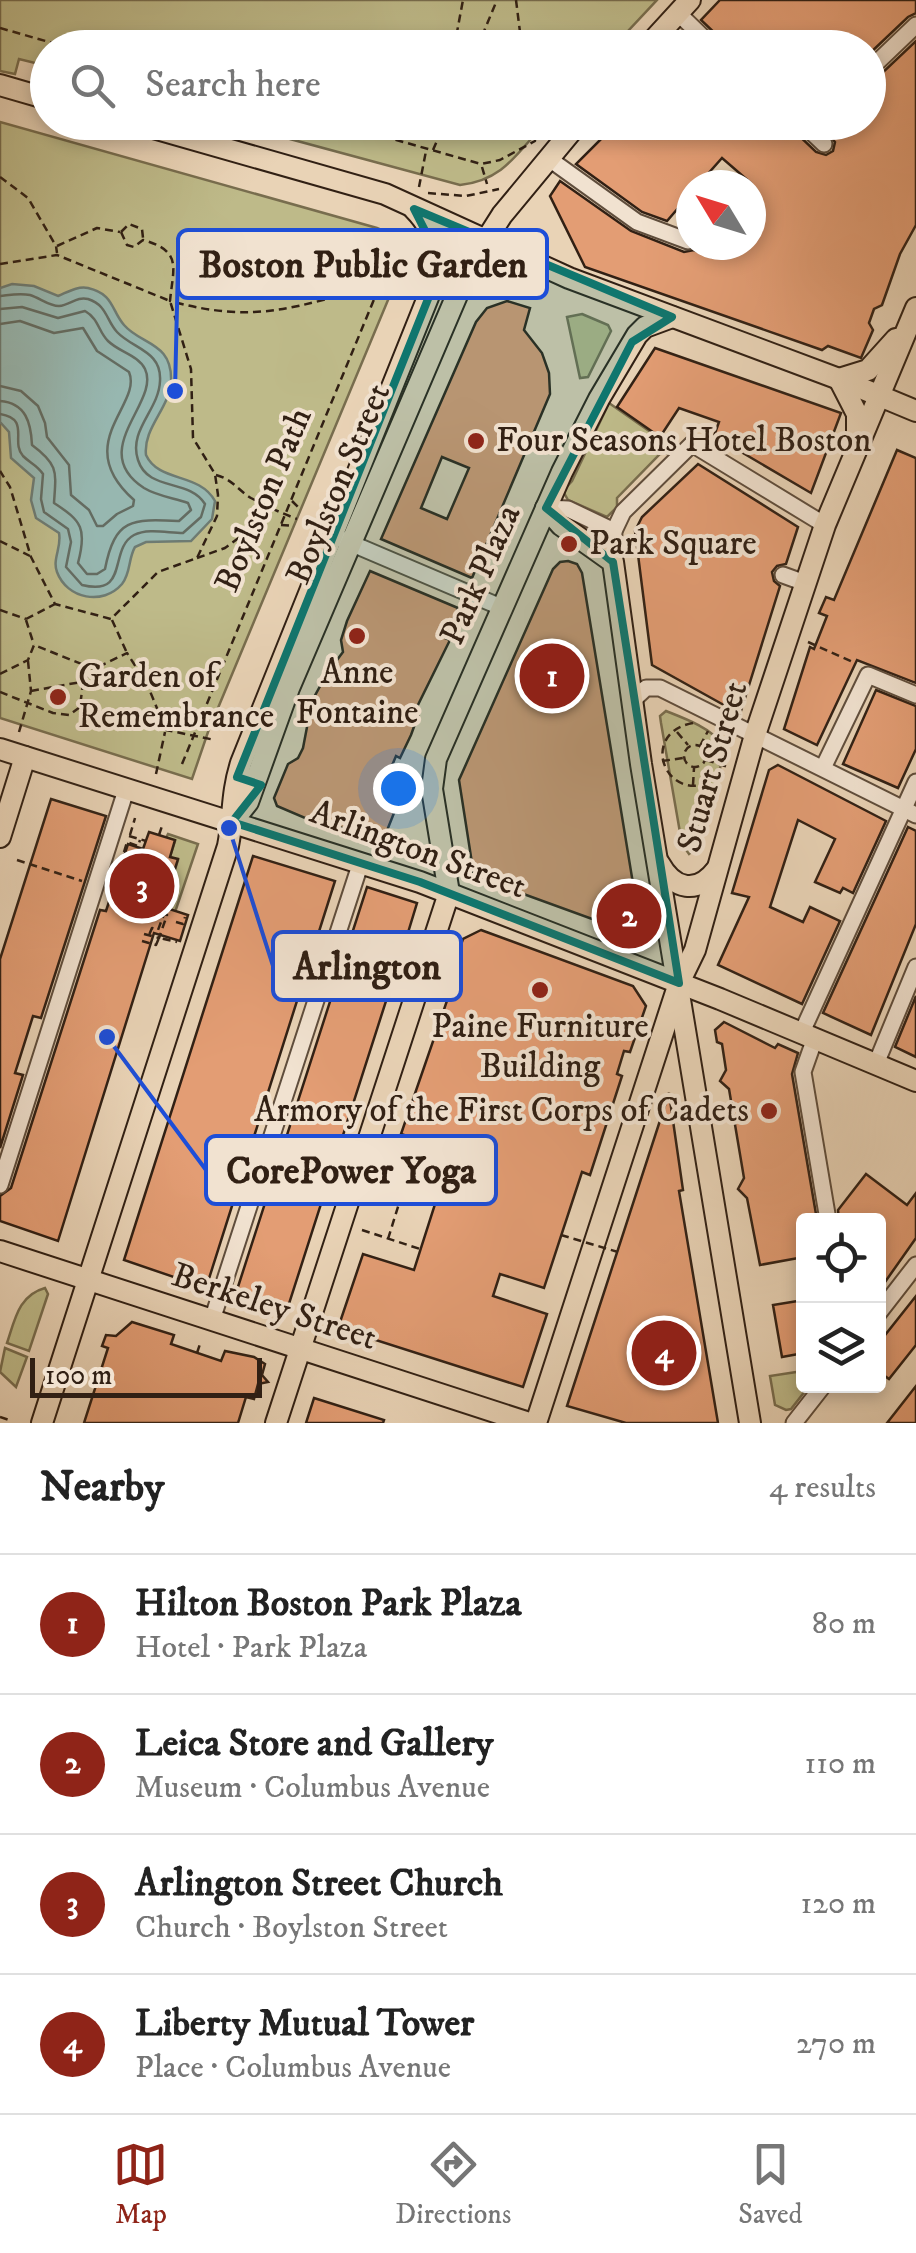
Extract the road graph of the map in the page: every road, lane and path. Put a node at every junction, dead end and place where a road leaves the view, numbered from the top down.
1 (462, 0) edge
2 (496, 0) edge
3 (516, 0) edge
4 (684, 6) edge
5 (916, 25) edge
6 (0, 28) edge
7 (457, 30) edge
8 (484, 30) edge
9 (520, 30) edge
10 (662, 30) edge
11 (701, 30) edge
12 (30, 37) edge
13 (886, 53) edge
14 (0, 86) edge
15 (30, 94) edge
16 (195, 140) edge
17 (393, 140) edge
18 (437, 140) edge
19 (539, 140) edge
20 (554, 140) edge
21 (820, 140) edge
22 (824, 144) dead end
23 (542, 149) junction
24 (426, 150) junction
25 (432, 152) junction
26 (481, 164) junction
27 (0, 177) edge
28 (528, 183) junction
29 (487, 184) dead end
30 (419, 187) dead end
31 (418, 202) junction
32 (121, 232) junction
33 (676, 238) edge
34 (143, 240) junction
35 (485, 241) junction
36 (56, 246) junction
37 (404, 246) dead end
38 (57, 255) junction
39 (0, 264) edge
40 (380, 285) junction
41 (170, 301) junction
42 (914, 313) edge
43 (672, 317) junction
44 (343, 356) dead end
45 (350, 359) junction
46 (840, 379) junction
47 (880, 396) junction
48 (916, 411) edge
49 (315, 420) dead end
50 (322, 423) junction
51 (853, 464) junction
52 (0, 471) edge
53 (214, 474) junction
54 (292, 476) dead end
55 (299, 479) junction
56 (291, 499) junction
57 (546, 508) junction
58 (275, 510) junction
59 (300, 510) dead end
60 (285, 514) junction
61 (297, 519) dead end
62 (616, 525) junction
63 (825, 525) junction
64 (280, 526) junction
65 (294, 526) dead end
66 (636, 527) dead end
67 (342, 540) junction
68 (0, 541) edge
69 (31, 557) junction
70 (197, 558) junction
71 (613, 562) junction
72 (783, 575) dead end
73 (805, 583) junction
74 (56, 604) junction
75 (503, 608) junction
76 (0, 610) edge
77 (237, 613) dead end
78 (243, 615) junction
79 (111, 618) junction
80 (26, 619) junction
81 (806, 641) dead end
82 (34, 645) junction
83 (126, 653) junction
84 (28, 660) junction
85 (94, 669) junction
86 (0, 674) edge
87 (868, 675) junction
88 (82, 682) junction
89 (31, 691) junction
90 (0, 692) edge
91 (916, 695) edge
92 (632, 702) junction
93 (27, 704) junction
94 (166, 730) junction
95 (675, 730) junction
96 (19, 732) dead end
97 (194, 734) junction
98 (755, 735) junction
99 (215, 740) dead end
100 (689, 746) junction
101 (700, 746) junction
102 (0, 749) edge
103 (25, 757) junction
104 (684, 758) junction
105 (706, 760) junction
106 (662, 761) junction
107 (182, 764) dead end
108 (694, 767) junction
109 (823, 768) junction
110 (156, 774) dead end
111 (916, 782) edge
112 (693, 786) junction
113 (126, 790) junction
114 (910, 812) edge
115 (135, 818) dead end
116 (232, 822) junction
117 (162, 826) dead end
118 (159, 836) dead end
119 (0, 837) edge
120 (138, 846) dead end
121 (17, 860) dead end
122 (361, 862) junction
123 (658, 862) junction
124 (717, 868) junction
125 (77, 880) dead end
126 (449, 892) junction
127 (185, 917) dead end
128 (176, 922) dead end
129 (159, 938) junction
130 (178, 940) dead end
131 (142, 941) dead end
132 (916, 967) edge
133 (679, 983) junction
134 (808, 1035) junction
135 (876, 1064) junction
136 (916, 1081) edge
137 (390, 1144) dead end
138 (0, 1185) edge
139 (827, 1213) edge
140 (362, 1230) dead end
141 (561, 1234) dead end
142 (388, 1239) junction
143 (420, 1249) dead end
144 (0, 1251) edge
145 (618, 1252) dead end
146 (916, 1265) edge
147 (87, 1280) junction
148 (886, 1304) edge
149 (212, 1320) junction
150 (201, 1341) dead end
151 (300, 1350) junction
152 (197, 1353) dead end
153 (818, 1393) edge
154 (0, 1417) edge
155 (12, 1422) edge
156 (42, 1423) edge
157 (276, 1423) edge
158 (528, 1423) edge
159 (536, 1423) edge
160 (750, 1423) edge
161 (794, 1423) edge

1 - 7 path
2 - 8 path
3 - 9 path
4 - 10 main road
4 - 11 street
5 - 13 street
6 - 12 path
14 - 15 main road
16 - 31 main road
17 - 24 path
18 - 25 path
19 - 23 path
20 - 23 main road, Boylston Street
21 - 22 street
23 - 26 path
23 - 28 main road, Boylston Street
23 - 33 street
24 - 25 path
24 - 30 path
25 - 26 path
26 - 29 path
27 - 36 path
28 - 31 path
28 - 35 main road, Boylston Street
31 - 35 main road
31 - 67 main road, Boylston Street
32 - 34 path
32 - 34 path
32 - 36 path
34 - 41 path
35 - 43 main road
35 - 67 main road, Boylston Street
36 - 38 path
37 - 40 path, Boylston Path
38 - 39 path
38 - 41 path
40 - 41 path
40 - 45 path, Boylston Path
41 - 53 path
42 - 46 main road
42 - 47 main road, Stuart Street
43 - 46 main road
43 - 57 main road, Park Plaza
44 - 45 path
45 - 50 path, Boylston Path
46 - 47 main road
46 - 51 main road
47 - 48 main road
47 - 51 main road, Stuart Street
49 - 50 path
50 - 55 path, Boylston Path
51 - 63 main road, Stuart Street
52 - 69 path
53 - 58 path
53 - 70 path
54 - 55 path
55 - 56 path, Boylston Path
56 - 59 path
56 - 60 path, Boylston Path
57 - 62 street
57 - 71 main road
57 - 75 main road, Park Plaza
58 - 60 path
58 - 70 path
60 - 61 path
60 - 64 path, Boylston Path
62 - 63 street
62 - 66 street
62 - 71 street
63 - 73 main road, Stuart Street
64 - 65 path
64 - 78 path, Boylston Path
67 - 75 street
67 - 116 main road, Boylston Street
68 - 69 path
69 - 74 path
70 - 79 path
71 - 92 main road
72 - 73 street
73 - 98 main road, Stuart Street
74 - 79 path
74 - 80 path
75 - 126 main road, Park Plaza
76 - 80 path
77 - 78 path
78 - 97 path, Boylston Path
79 - 83 path
80 - 82 path
81 - 87 path
82 - 84 path
82 - 85 path
83 - 85 path
83 - 94 path
84 - 86 path
84 - 89 path
85 - 88 path
87 - 91 street
87 - 109 street
88 - 89 path
88 - 93 path
89 - 93 path
90 - 93 path
92 - 98 street
92 - 123 main road
93 - 96 path
94 - 97 path
94 - 110 path
95 - 100 path
95 - 101 path
95 - 106 path
97 - 99 path
97 - 107 path, Boylston Path
98 - 109 street
98 - 124 main road, Stuart Street
100 - 101 path
100 - 104 path
101 - 105 path
102 - 103 main road, Arlington Street
103 - 113 main road, Arlington Street
103 - 119 main road
104 - 106 path
104 - 108 path
105 - 108 path
105 - 112 path
106 - 112 path
108 - 112 path
109 - 114 street
111 - 114 street
113 - 116 main road, Arlington Street
113 - 138 street
114 - 134 street
115 - 120 path
116 - 122 main road, Arlington Street
116 - 147 main road, Boylston Street
117 - 118 path
121 - 125 path
122 - 126 main road, Arlington Street
122 - 149 street
123 - 124 main road
123 - 133 main road
124 - 133 main road, Stuart Street
126 - 133 main road, Arlington Street
126 - 151 main road
127 - 128 path
129 - 129 path
129 - 130 path
129 - 131 path
132 - 135 street
133 - 134 main road, Arlington Street
133 - 159 main road, Stuart Street
133 - 160 main road
134 - 135 main road, Arlington Street
134 - 139 street
135 - 136 main road, Arlington Street
137 - 142 path
140 - 142 path
141 - 145 path, bridge
142 - 143 path
144 - 147 main road, Berkeley Street
146 - 148 street
147 - 149 main road, Berkeley Street
147 - 156 main road, Boylston Street
149 - 151 main road, Berkeley Street
150 - 152 path
151 - 157 main road
151 - 158 main road, Berkeley Street
153 - 161 street
154 - 155 path

